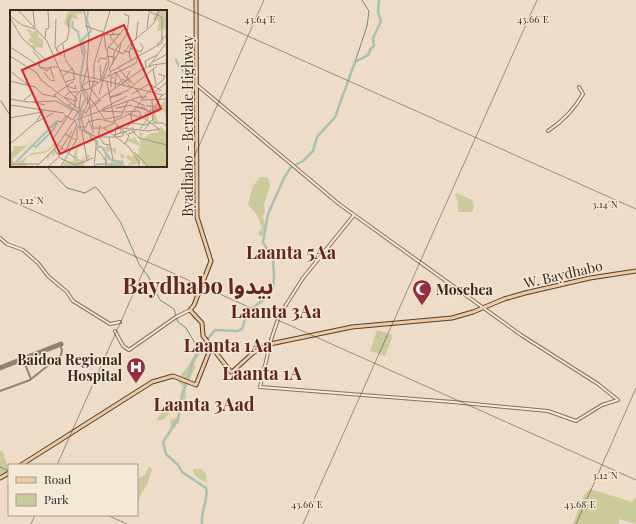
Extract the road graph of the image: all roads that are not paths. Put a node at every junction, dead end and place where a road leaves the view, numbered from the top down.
1 (196, 0) edge
2 (197, 85) junction
3 (579, 87) dead end
4 (548, 131) dead end
5 (354, 215) junction
6 (0, 238) edge
7 (636, 271) edge
8 (483, 307) junction
9 (190, 310) junction
10 (120, 322) dead end
11 (115, 331) dead end
12 (270, 344) junction
13 (211, 347) junction
14 (23, 464) edge

1 - 2 main road, Byadhabo - Berdale Highway
2 - 5 street
2 - 9 main road, Byadhabo - Berdale Highway
3 - 4 street
5 - 8 street
5 - 12 street
6 - 10 street
7 - 8 main road, W. Baydhabo
8 - 12 main road, W. Baydhabo
8 - 12 street
9 - 11 street
9 - 13 main road
12 - 13 main road, W. Baydhabo
13 - 14 main road

